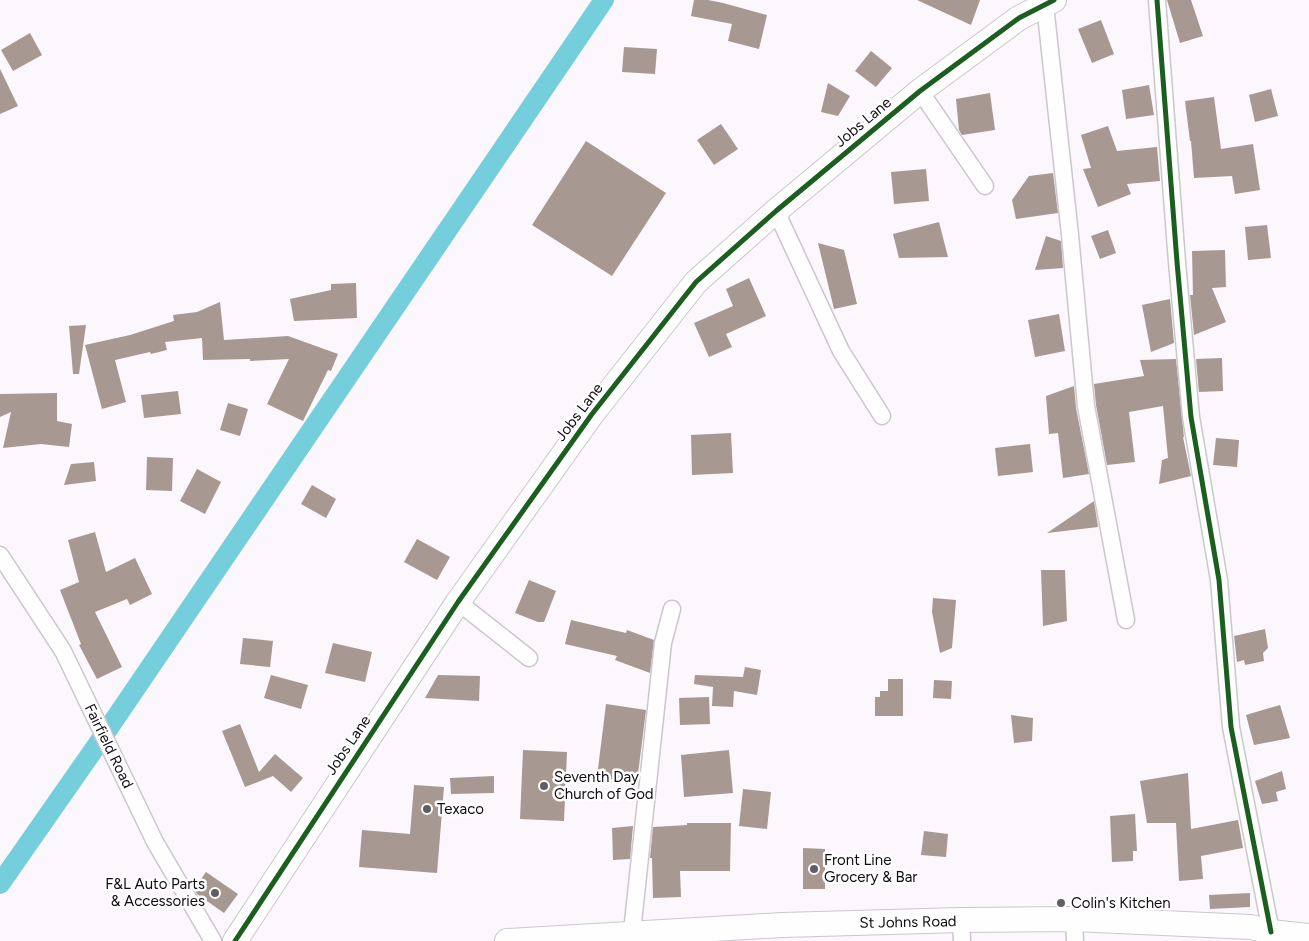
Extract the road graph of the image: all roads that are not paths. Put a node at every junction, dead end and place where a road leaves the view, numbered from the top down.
1 (1157, 0) edge
2 (1049, 2) edge
3 (920, 91) junction
4 (985, 186) dead end
5 (776, 211) junction
6 (882, 416) dead end
7 (0, 555) edge
8 (458, 602) junction
9 (672, 609) dead end
10 (1126, 620) dead end
11 (529, 658) dead end
12 (1074, 930) edge
13 (962, 931) edge
14 (781, 933) edge
15 (1258, 933) edge
16 (1309, 936) edge
17 (632, 938) edge
18 (213, 941) edge
19 (235, 941) edge
20 (507, 941) edge

1 - 15 street
2 - 3 street, Jobs Lane
2 - 10 street
3 - 4 street
3 - 5 street, Jobs Lane
5 - 6 street
5 - 8 street, Jobs Lane
7 - 18 street, Fairfield Road
8 - 11 street
8 - 19 street, Jobs Lane
9 - 17 street
12 - 13 street, St Johns Road
12 - 15 street, St Johns Road
13 - 14 street, St Johns Road
14 - 17 street, St Johns Road
15 - 16 street, St Johns Road
17 - 20 street, St Johns Road

